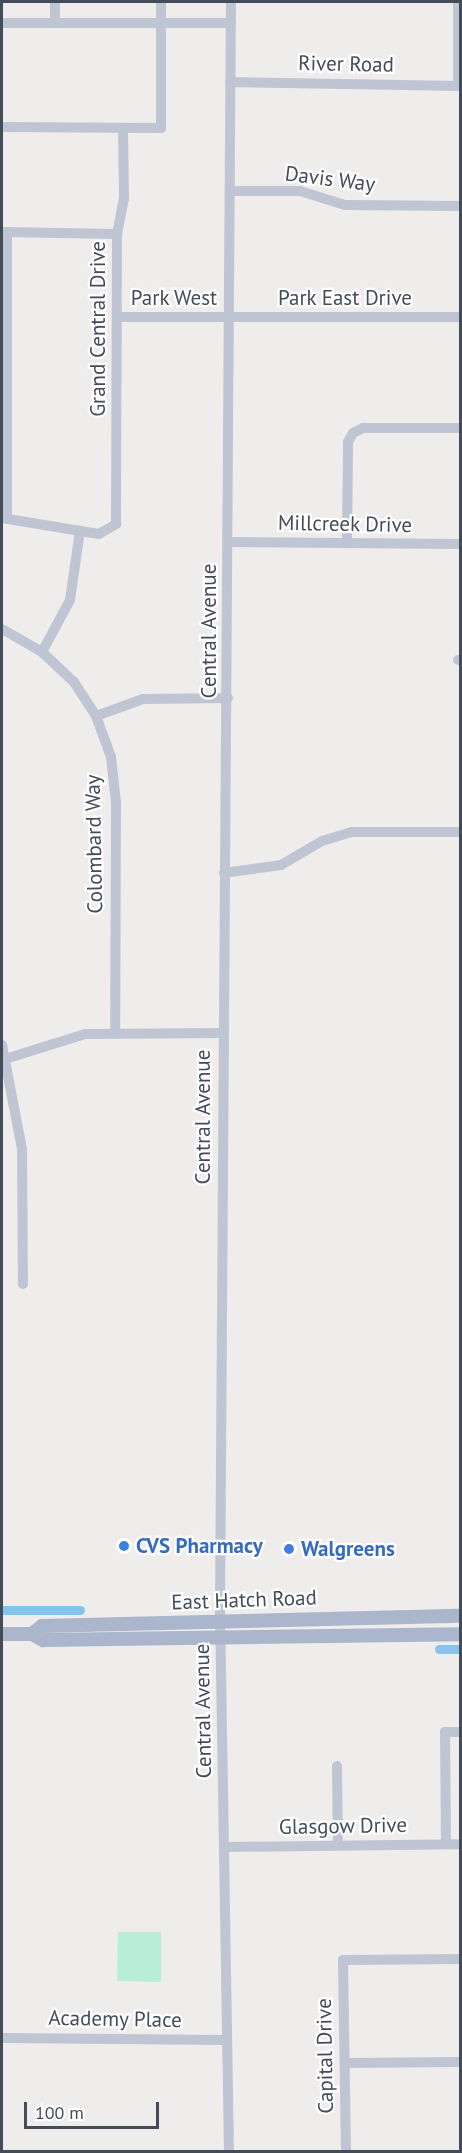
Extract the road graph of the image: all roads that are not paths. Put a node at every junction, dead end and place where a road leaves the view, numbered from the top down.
1 (55, 2) edge
2 (161, 2) edge
3 (231, 2) edge
4 (458, 2) edge
5 (2, 23) edge
6 (55, 23) junction
7 (161, 23) junction
8 (231, 23) junction
9 (230, 82) junction
10 (459, 86) edge
11 (2, 127) edge
12 (123, 128) junction
13 (230, 191) junction
14 (460, 206) edge
15 (4, 232) edge
16 (117, 234) junction
17 (117, 317) junction
18 (460, 317) edge
19 (230, 318) junction
20 (4, 383) edge
21 (460, 428) edge
22 (4, 519) edge
23 (80, 531) junction
24 (229, 542) junction
25 (347, 543) junction
26 (460, 544) edge
27 (2, 629) edge
28 (42, 652) junction
29 (228, 698) junction
30 (96, 716) junction
31 (460, 832) edge
32 (224, 873) junction
33 (115, 1032) junction
34 (223, 1033) junction
35 (2, 1045) edge
36 (2, 1060) edge
37 (23, 1284) dead end
38 (460, 1616) edge
39 (220, 1622) junction
40 (2, 1634) edge
41 (32, 1634) junction
42 (460, 1634) edge
43 (221, 1637) junction
44 (460, 1732) edge
45 (337, 1766) dead end
46 (447, 1844) junction
47 (460, 1844) edge
48 (338, 1845) junction
49 (225, 1846) junction
50 (460, 1959) edge
51 (2, 2038) edge
52 (227, 2040) junction
53 (460, 2062) edge
54 (345, 2063) junction
55 (229, 2151) edge
56 (346, 2151) edge

1 - 6 street
2 - 7 street
3 - 8 street, Central Avenue
4 - 10 street
5 - 6 street
6 - 7 street
7 - 8 street
7 - 12 street
8 - 9 street, Central Avenue
9 - 10 street, River Road
9 - 13 street, Central Avenue
11 - 12 street
12 - 16 street, Grand Central Drive
13 - 14 street, Davis Way
13 - 19 street, Central Avenue
15 - 16 street
15 - 20 street
16 - 17 street, Grand Central Drive
17 - 19 street, Park West
17 - 23 street, Grand Central Drive
18 - 19 street, Park East Drive
19 - 24 street, Central Avenue
20 - 22 street
21 - 25 street
22 - 23 street
23 - 28 street
24 - 25 street, Millcreek Drive
24 - 29 street, Central Avenue
25 - 26 street, Millcreek Drive
27 - 28 street, Colombard Way
28 - 30 street, Colombard Way
29 - 30 street
29 - 32 street, Central Avenue
30 - 33 street, Colombard Way
31 - 32 street
32 - 34 street, Central Avenue
33 - 34 street
33 - 36 street
34 - 39 street, Central Avenue
35 - 36 street
36 - 37 street
38 - 39 main road, East Hatch Road
39 - 41 main road, East Hatch Road
39 - 43 street, Central Avenue
40 - 41 main road, East Hatch Road
41 - 43 main road, East Hatch Road
42 - 43 main road, East Hatch Road
43 - 49 street, Central Avenue
44 - 46 street
45 - 48 street
46 - 47 street, Glasgow Drive
46 - 48 street, Glasgow Drive
48 - 49 street, Glasgow Drive
49 - 52 street, Central Avenue
50 - 54 street, Capital Drive
51 - 52 street, Academy Place
52 - 55 street, Central Avenue
53 - 54 street
54 - 56 street, Capital Drive

